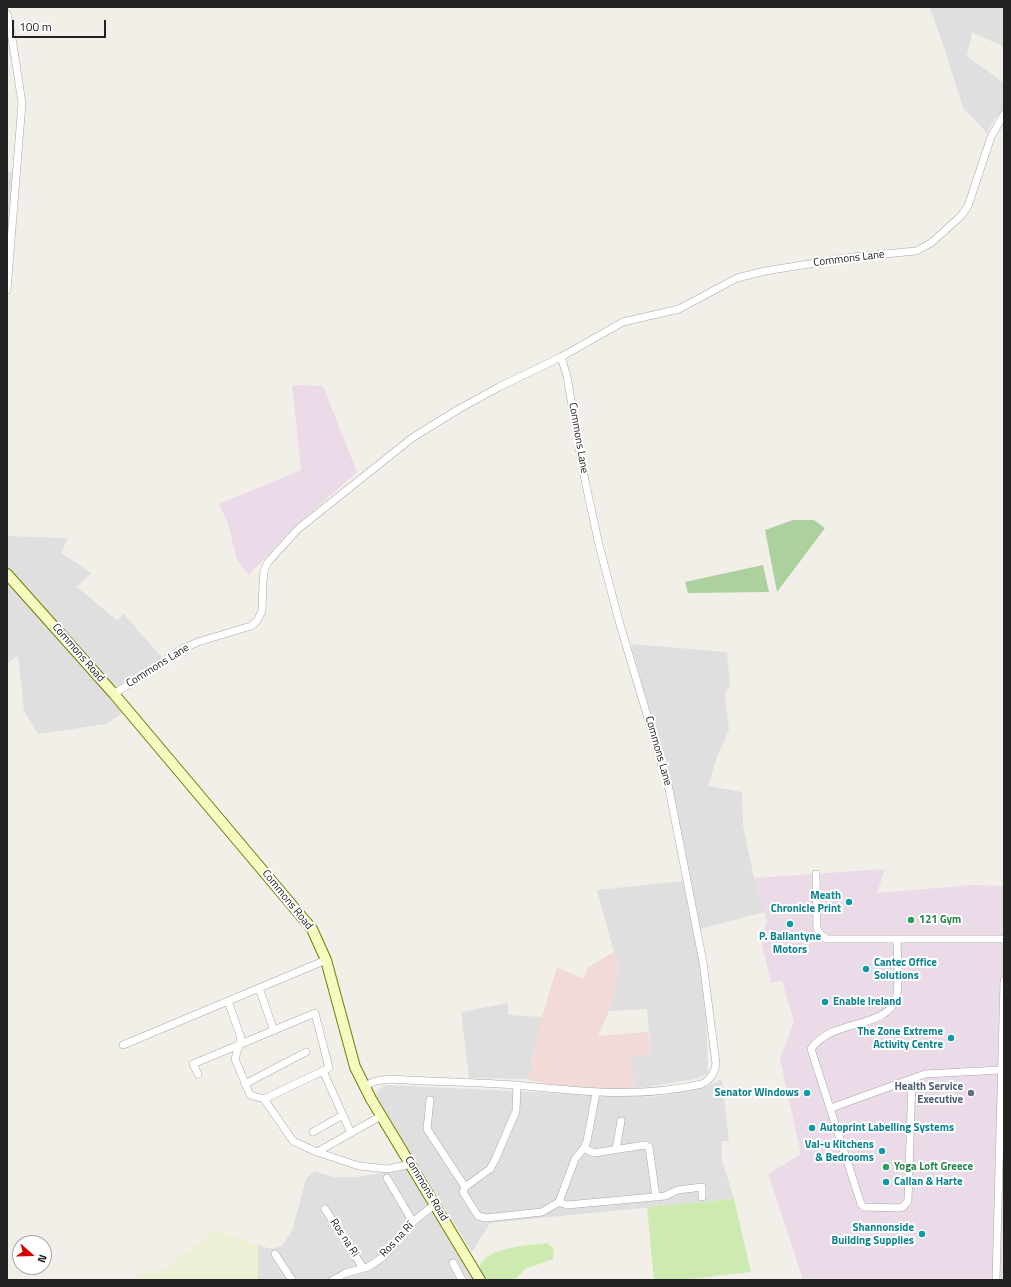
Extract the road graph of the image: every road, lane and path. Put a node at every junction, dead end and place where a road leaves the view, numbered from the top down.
1 (7, 14) edge
2 (1004, 114) edge
3 (7, 290) edge
4 (561, 357) junction
5 (7, 574) edge
6 (114, 694) junction
7 (816, 874) dead end
8 (1004, 939) edge
9 (896, 940) junction
10 (326, 960) junction
11 (1004, 981) edge
12 (259, 988) junction
13 (228, 1001) junction
14 (274, 1030) junction
15 (240, 1045) junction
16 (123, 1046) dead end
17 (306, 1052) dead end
18 (1001, 1070) junction
19 (323, 1071) junction
20 (198, 1074) dead end
21 (912, 1080) junction
22 (245, 1084) junction
23 (364, 1086) junction
24 (517, 1086) junction
25 (596, 1094) junction
26 (264, 1099) junction
27 (430, 1100) dead end
28 (831, 1108) junction
29 (343, 1115) junction
30 (382, 1116) junction
31 (621, 1121) dead end
32 (313, 1132) dead end
33 (351, 1133) junction
34 (584, 1148) junction
35 (616, 1149) junction
36 (317, 1152) junction
37 (411, 1164) junction
38 (387, 1178) dead end
39 (465, 1187) junction
40 (656, 1197) junction
41 (702, 1197) dead end
42 (559, 1202) junction
43 (435, 1204) junction
44 (325, 1209) dead end
45 (413, 1222) junction
46 (275, 1254) dead end
47 (453, 1263) dead end
48 (363, 1268) junction
49 (292, 1280) edge
50 (333, 1280) edge
51 (462, 1280) edge
52 (480, 1280) edge
53 (996, 1280) edge

1 - 3 street
2 - 4 street, Commons Lane
4 - 6 street, Commons Lane
4 - 25 street, Commons Lane
5 - 6 street, Commons Road
6 - 10 street, Commons Road
7 - 9 street
8 - 9 street
9 - 28 street
10 - 12 street
10 - 23 street, Commons Road
11 - 18 street
12 - 13 street
12 - 14 street
13 - 15 street
13 - 16 street
14 - 15 street
14 - 19 street
15 - 20 street
15 - 22 street
17 - 22 street
18 - 21 street
18 - 53 street
19 - 26 street
19 - 29 street
21 - 28 street
21 - 28 street
22 - 26 street
23 - 24 street, Commons Lane
23 - 30 street, Commons Road
24 - 25 street, Commons Lane
24 - 39 street
25 - 34 street
26 - 36 street
27 - 39 street
29 - 32 street
29 - 33 street
30 - 33 street
30 - 37 street, Commons Road
31 - 35 street
33 - 36 street
34 - 35 street
34 - 42 street
35 - 40 street
36 - 37 street
37 - 43 street, Commons Road
38 - 45 street
39 - 42 street
40 - 41 street
40 - 42 street
43 - 45 street, Ros na Rí
43 - 52 street, Commons Road
44 - 48 street, Ros na Ri
45 - 48 street, Ros na Rí
46 - 49 street
47 - 51 street
48 - 50 street, Ros na Rí

